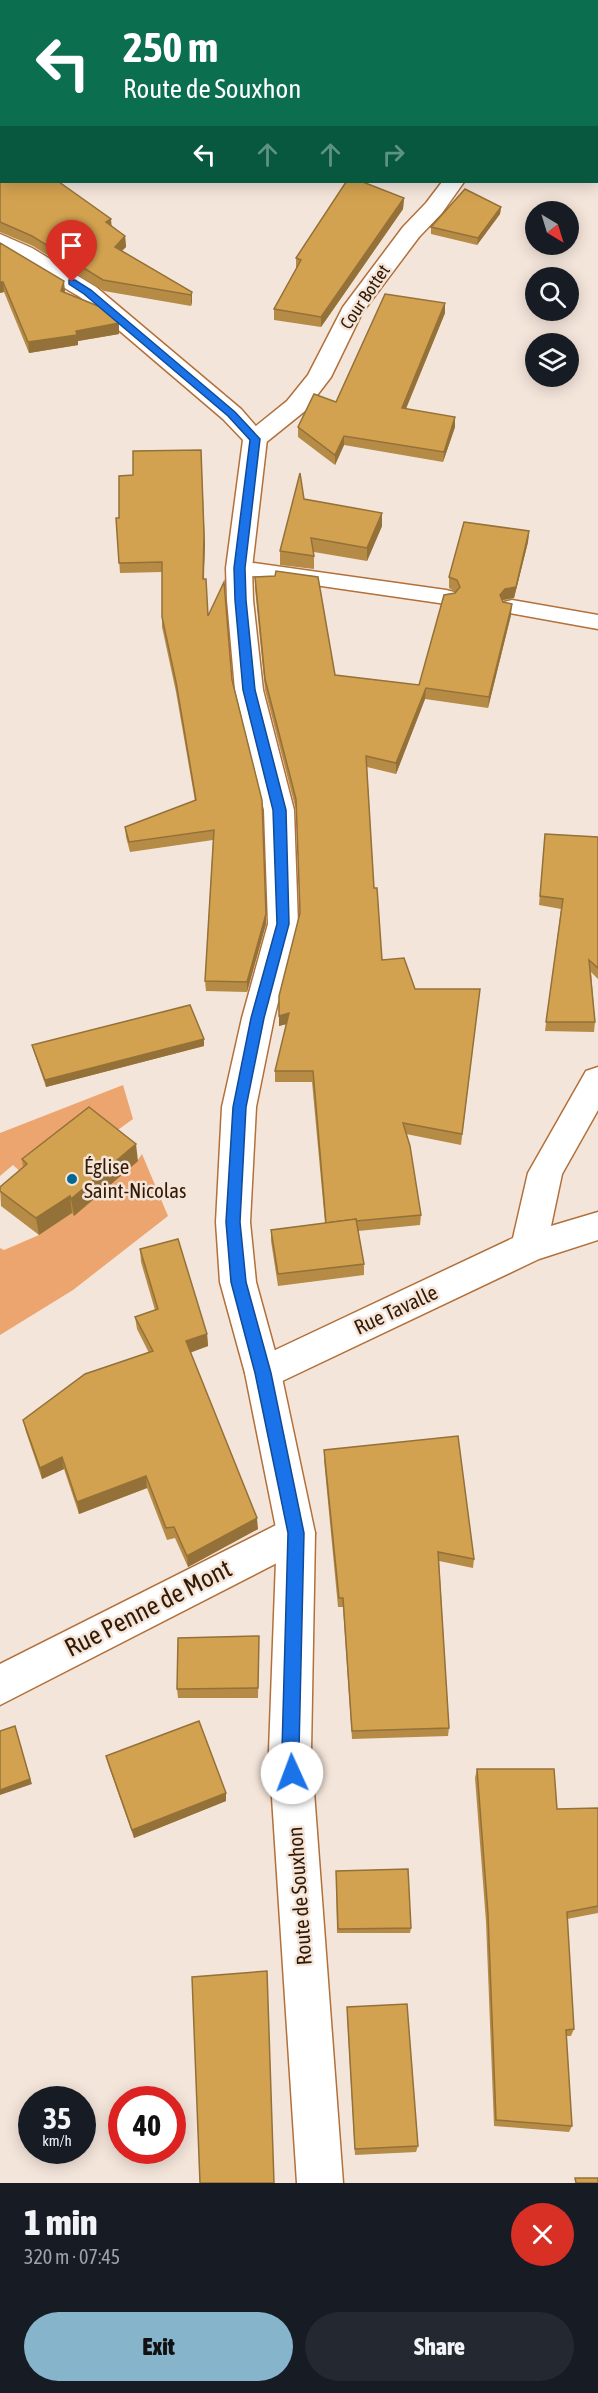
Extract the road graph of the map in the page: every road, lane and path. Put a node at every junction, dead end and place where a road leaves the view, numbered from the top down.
1 (452, 183) edge
2 (0, 241) edge
3 (255, 439) junction
4 (239, 568) junction
5 (446, 597) edge
6 (512, 607) edge
7 (598, 622) edge
8 (598, 1080) edge
9 (598, 1226) edge
10 (529, 1247) junction
11 (263, 1373) junction
12 (296, 1533) junction
13 (0, 1685) edge
14 (320, 2183) edge

1 - 3 street, Cour Bottet
2 - 3 street
3 - 4 street, Route de Souxhon
4 - 5 lane
4 - 11 street, Route de Souxhon
6 - 7 lane
8 - 10 street
9 - 10 street, Rue Tavalle
10 - 11 street, Rue Tavalle
11 - 12 street, Route de Souxhon
12 - 13 street, Rue Penne de Mont
12 - 14 street, Route de Souxhon

